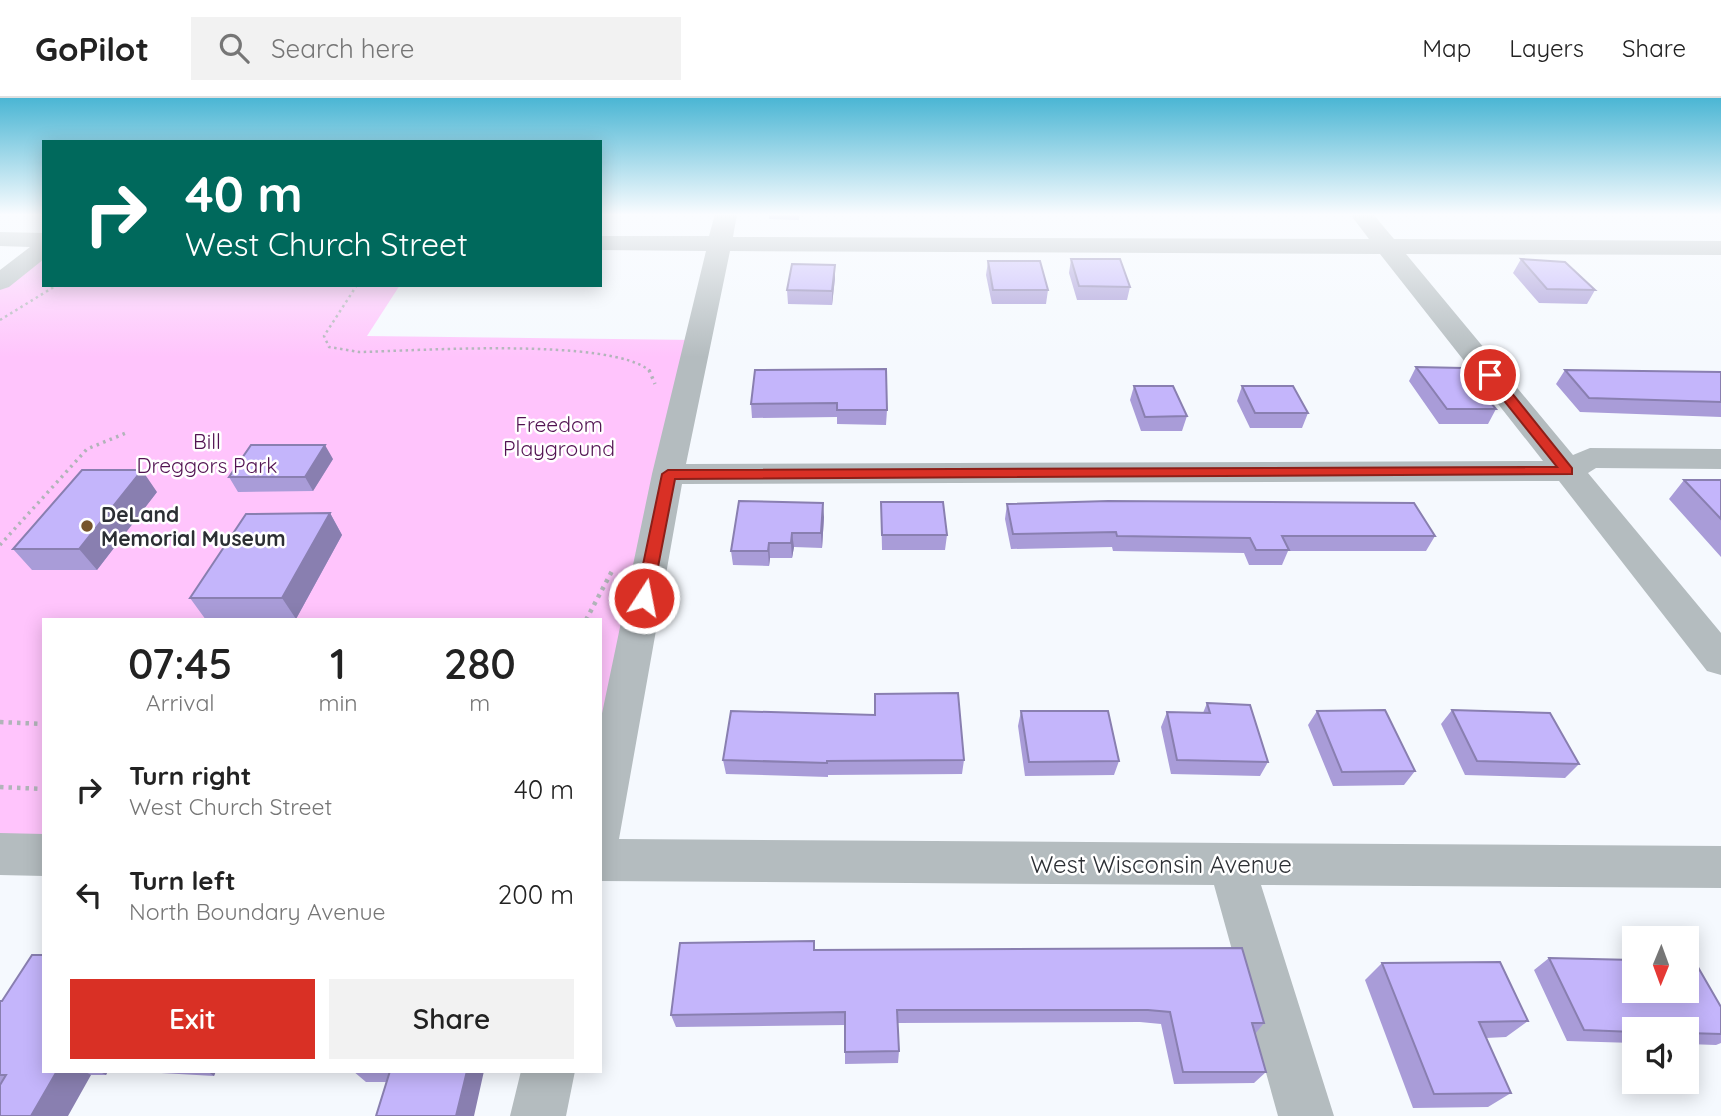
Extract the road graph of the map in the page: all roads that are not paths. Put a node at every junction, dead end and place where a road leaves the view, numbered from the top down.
1 (26, 262) edge
2 (716, 262) edge
3 (1400, 262) edge
4 (0, 282) edge
5 (1721, 459) edge
6 (1567, 471) junction
7 (668, 474) junction
8 (1721, 660) edge
9 (602, 821) edge
10 (0, 854) edge
11 (42, 855) edge
12 (602, 860) edge
13 (1231, 864) junction
14 (1721, 867) edge
15 (548, 1073) edge
16 (538, 1116) edge
17 (1306, 1116) edge

1 - 4 street
2 - 7 street
3 - 6 street
5 - 6 street
6 - 7 street
6 - 8 street
7 - 9 street
10 - 11 street
12 - 13 street, West Wisconsin Avenue
13 - 14 street, West Wisconsin Avenue
13 - 17 street
15 - 16 street

